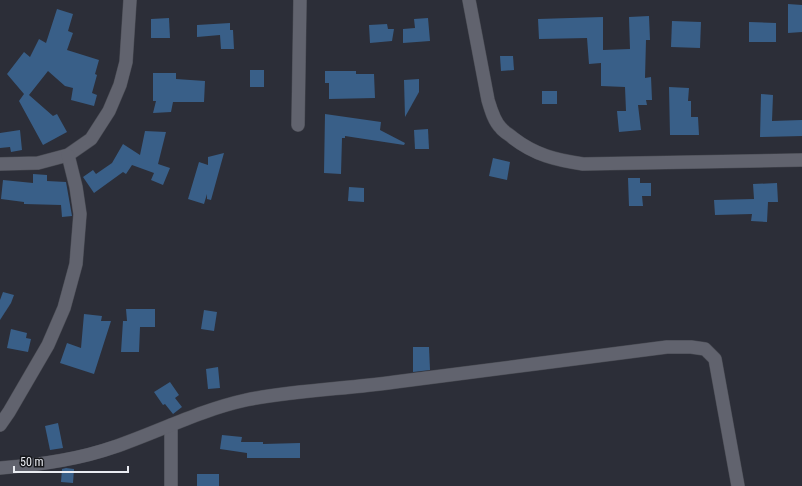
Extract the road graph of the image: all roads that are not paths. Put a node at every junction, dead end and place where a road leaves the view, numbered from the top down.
1 (130, 0) edge
2 (300, 0) edge
3 (470, 0) edge
4 (298, 125) dead end
5 (68, 155) junction
6 (802, 160) edge
7 (0, 164) edge
8 (0, 425) edge
9 (171, 425) junction
10 (0, 468) edge
11 (171, 486) edge
12 (738, 486) edge

1 - 5 street
2 - 4 street
3 - 6 street
5 - 7 street
5 - 8 street
9 - 10 street
9 - 11 street
9 - 12 street

